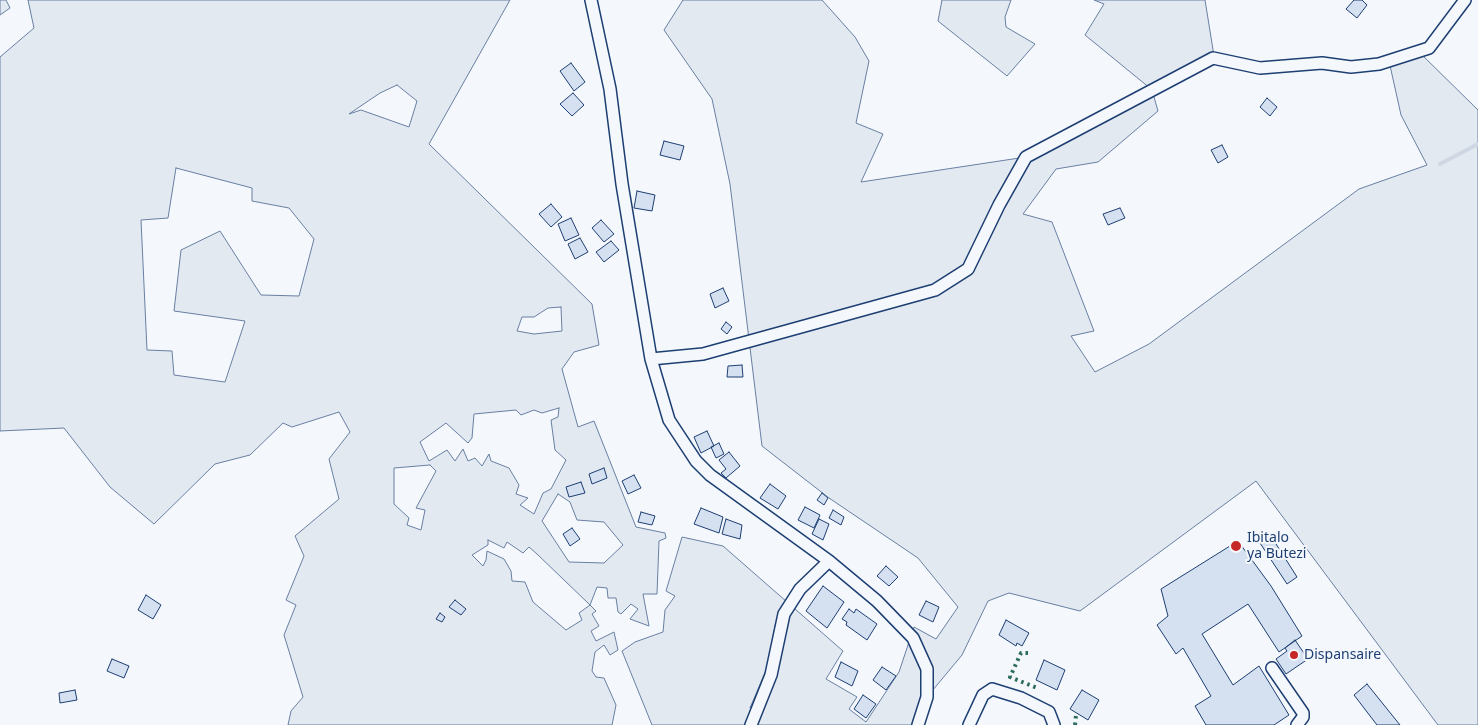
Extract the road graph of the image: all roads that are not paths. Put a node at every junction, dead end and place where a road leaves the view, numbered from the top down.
1 (591, 0) edge
2 (1465, 0) edge
3 (651, 360) junction
4 (830, 561) junction
5 (1272, 668) dead end
6 (751, 725) edge
7 (918, 725) edge
8 (969, 725) edge
9 (1054, 725) edge
10 (1297, 725) edge

1 - 3 street
2 - 3 street
3 - 4 street
4 - 6 street
4 - 7 street
5 - 10 street
8 - 9 street

